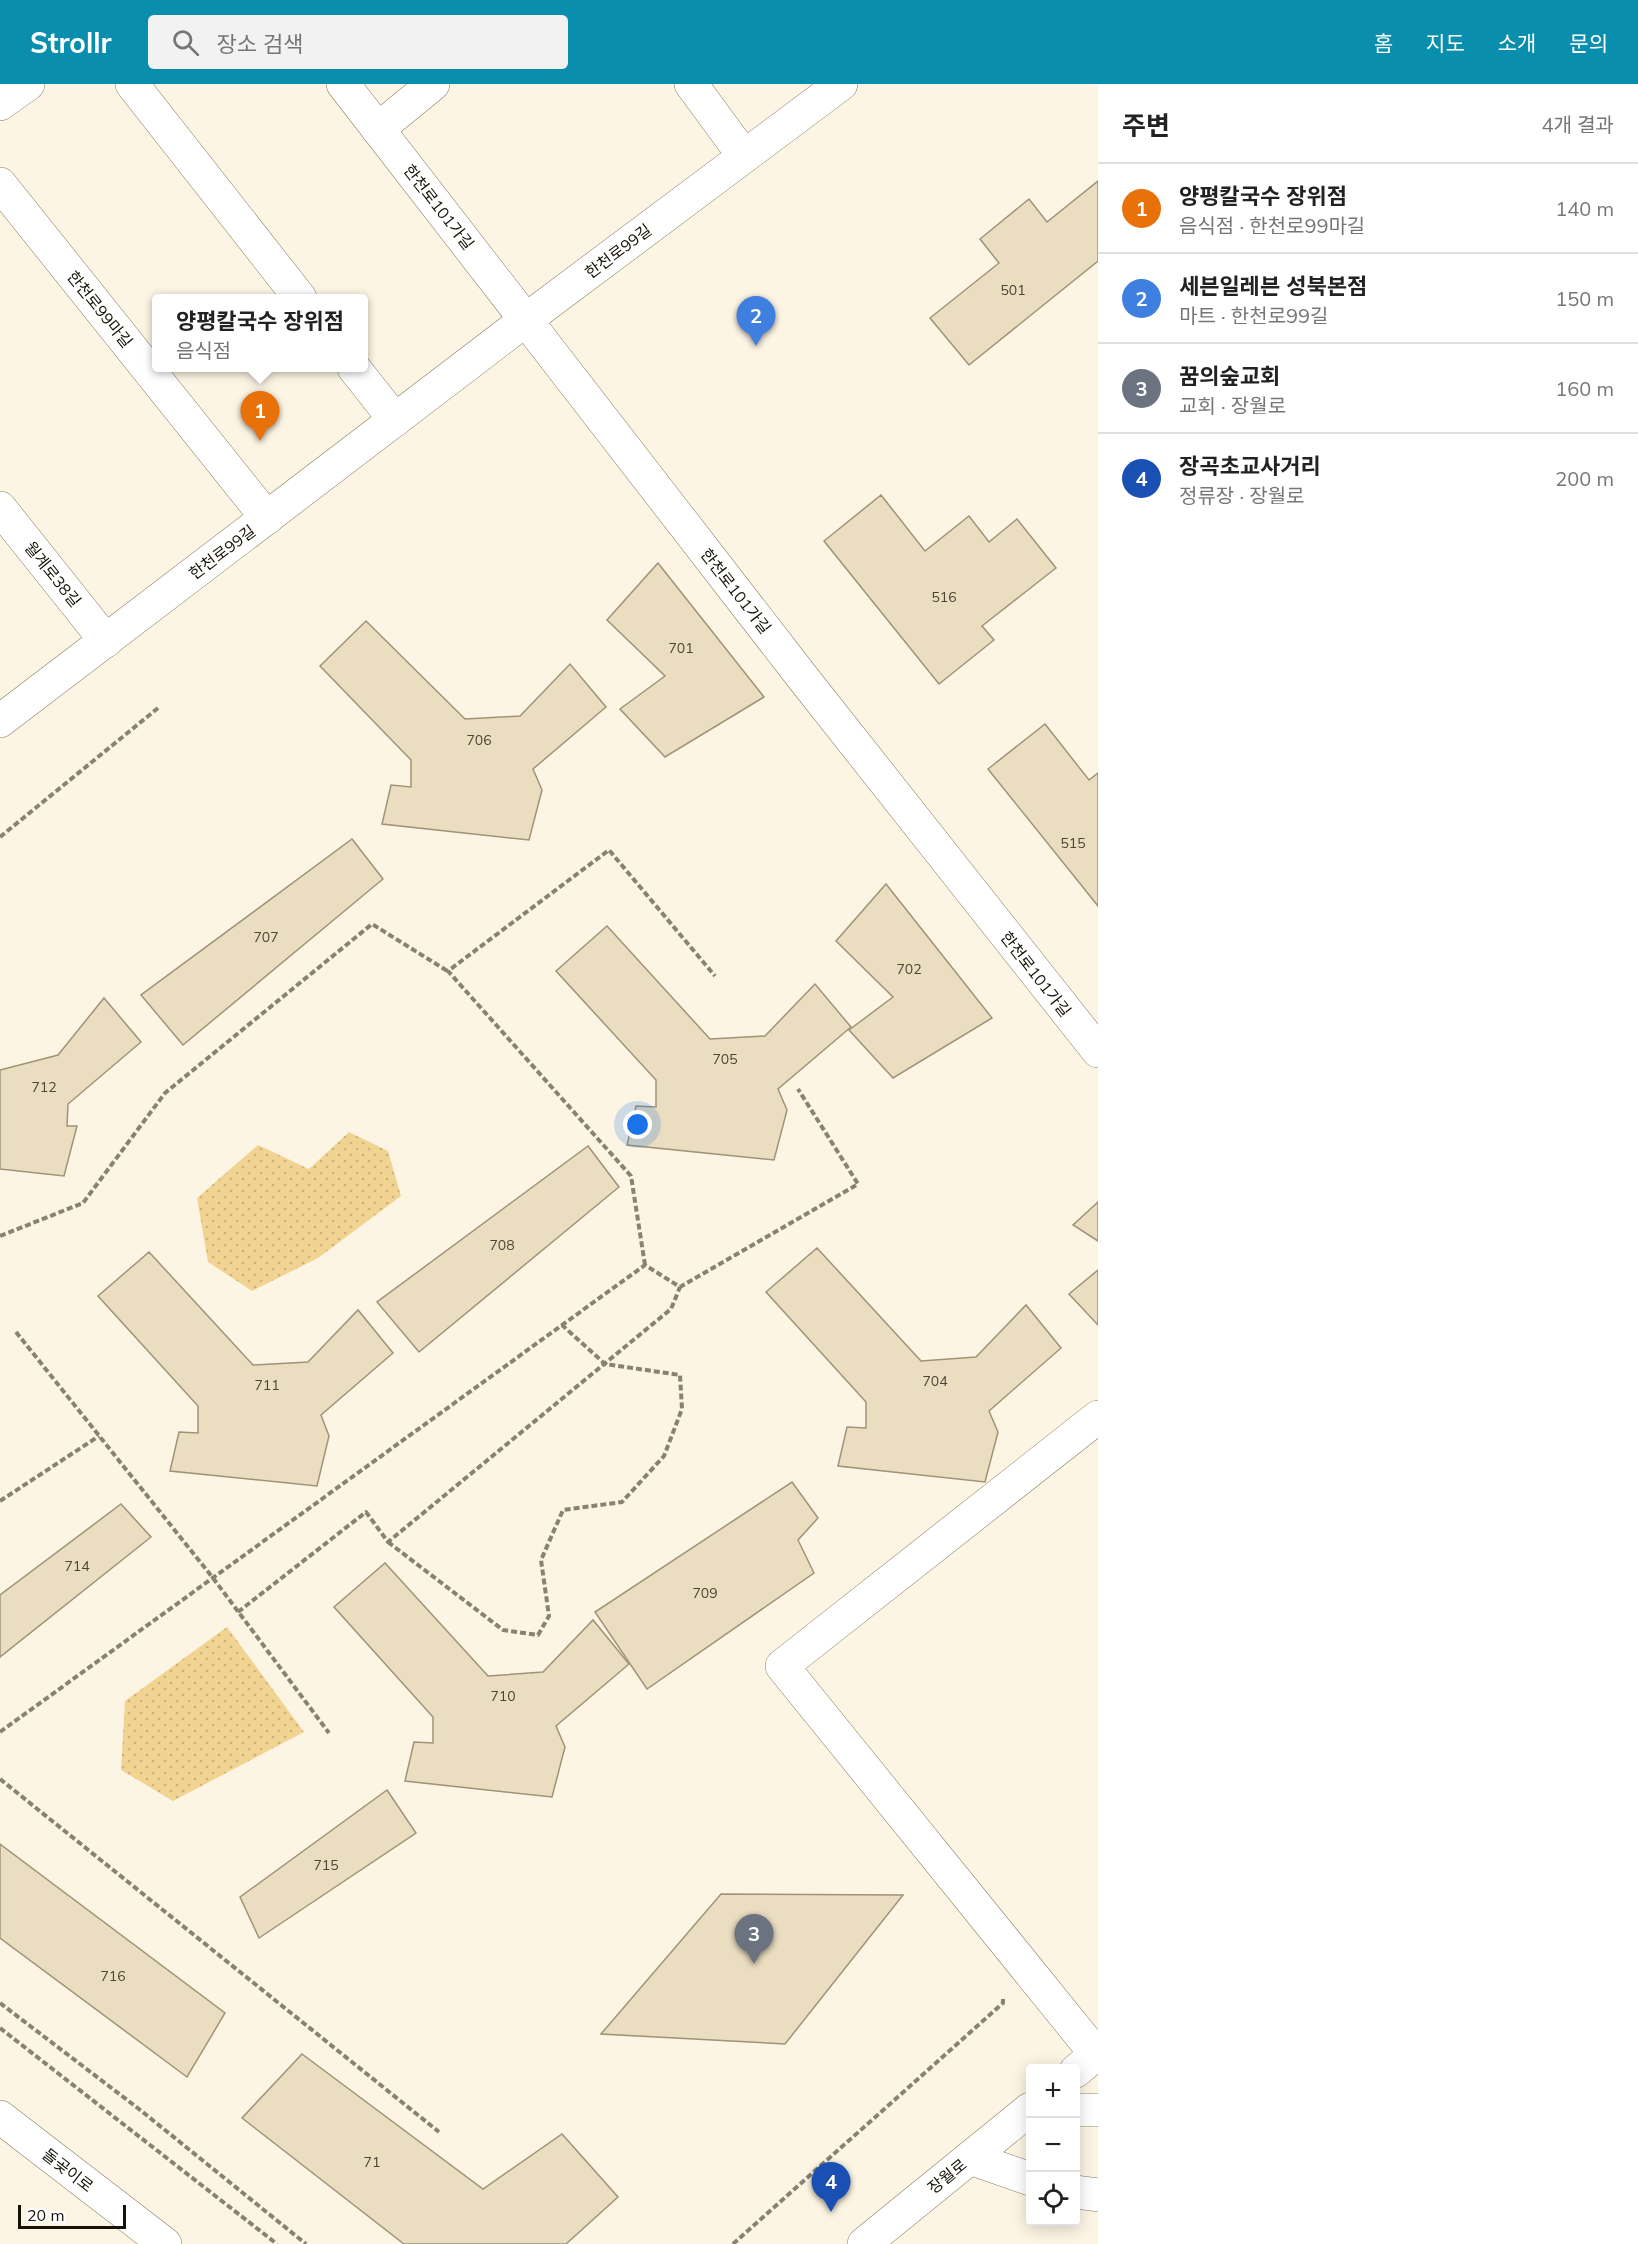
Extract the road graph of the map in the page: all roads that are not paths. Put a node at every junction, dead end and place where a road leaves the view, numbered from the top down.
1 (28, 84) edge
2 (132, 84) edge
3 (343, 84) edge
4 (432, 84) edge
5 (691, 84) edge
6 (841, 84) edge
7 (0, 104) edge
8 (378, 129) junction
9 (744, 156) junction
10 (0, 184) edge
11 (297, 294) edge
12 (527, 319) junction
13 (357, 372) edge
14 (395, 420) junction
15 (0, 508) edge
16 (267, 518) junction
17 (106, 641) junction
18 (0, 721) edge
19 (1098, 1051) edge
20 (1098, 1417) edge
21 (1090, 2059) edge
22 (1080, 2110) edge
23 (1098, 2110) edge
24 (1026, 2113) edge
25 (1, 2119) edge
26 (970, 2158) junction
27 (1026, 2178) edge
28 (1080, 2193) edge
29 (1098, 2196) edge
30 (165, 2244) edge
31 (864, 2244) edge

1 - 7 street
2 - 11 street
3 - 8 street, 한천로101가길
4 - 8 street
5 - 9 street
6 - 9 street, 한천로99길
8 - 12 street, 한천로101가길
9 - 12 street, 한천로99길
10 - 16 street, 한천로99마길
12 - 14 street, 한천로99길
12 - 19 street, 한천로101가길
13 - 14 street
14 - 16 street, 한천로99길
15 - 17 street, 월계로38길
16 - 17 street, 한천로99길
17 - 18 street, 한천로99길
20 - 21 street
22 - 23 street
24 - 26 street, 장월로
25 - 30 street, 돌곶이로
26 - 27 street
26 - 31 street, 장월로
28 - 29 street

